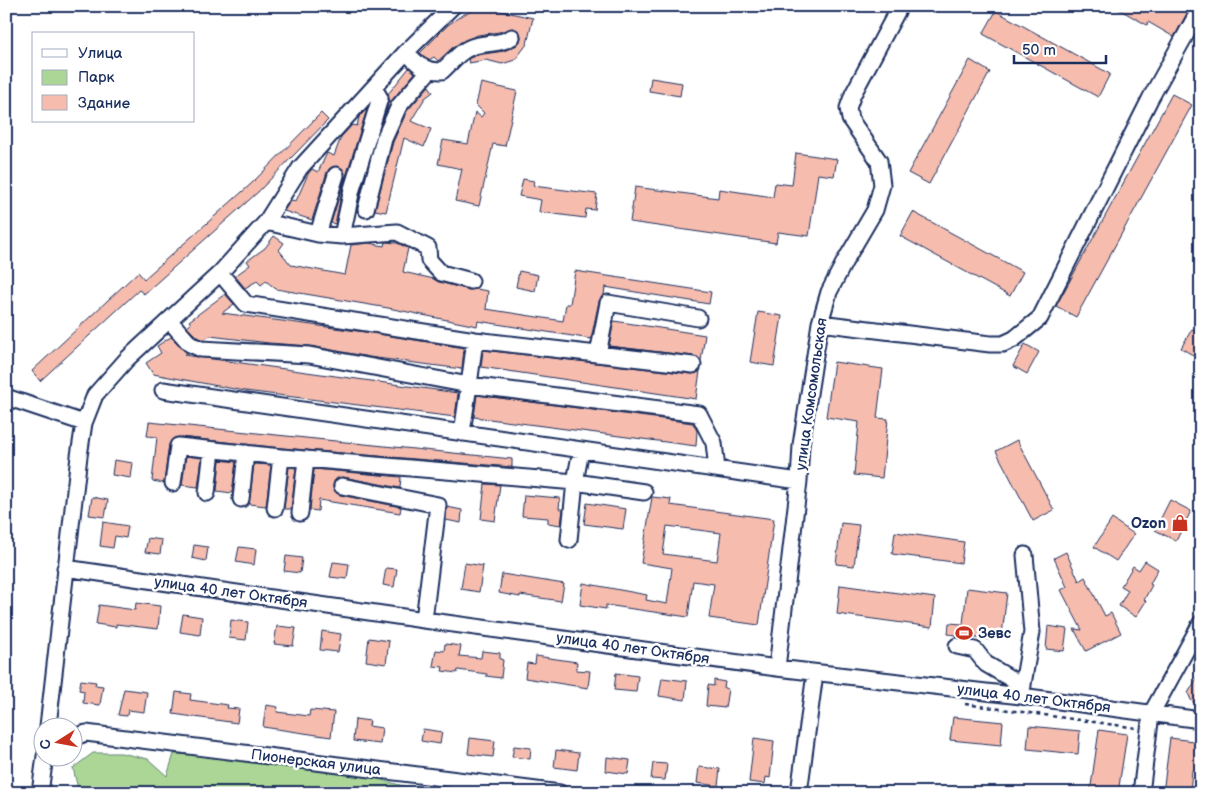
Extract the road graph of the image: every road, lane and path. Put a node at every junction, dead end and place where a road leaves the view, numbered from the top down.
1 (453, 6) edge
2 (900, 6) edge
3 (1201, 7) edge
4 (512, 37) dead end
5 (406, 52) junction
6 (429, 71) junction
7 (374, 88) junction
8 (336, 175) dead end
9 (366, 210) dead end
10 (266, 222) junction
11 (318, 234) junction
12 (342, 236) junction
13 (220, 273) junction
14 (471, 281) dead end
15 (698, 318) dead end
16 (169, 320) junction
17 (820, 323) junction
18 (475, 340) junction
19 (598, 354) junction
20 (693, 365) dead end
21 (468, 385) junction
22 (163, 390) dead end
23 (6, 396) edge
24 (84, 423) junction
25 (462, 433) junction
26 (212, 450) junction
27 (581, 450) junction
28 (246, 453) junction
29 (281, 457) junction
30 (306, 458) junction
31 (717, 469) junction
32 (799, 481) junction
33 (575, 482) junction
34 (173, 483) dead end
35 (342, 486) dead end
36 (644, 492) dead end
37 (207, 493) dead end
38 (241, 499) dead end
39 (275, 508) dead end
40 (300, 513) dead end
41 (569, 540) dead end
42 (1025, 555) dead end
43 (65, 568) junction
44 (424, 620) junction
45 (1201, 623) edge
46 (957, 646) dead end
47 (778, 668) junction
48 (815, 672) junction
49 (1022, 691) junction
50 (962, 704) dead end
51 (1151, 714) junction
52 (49, 716) edge
53 (1201, 720) edge
54 (1149, 730) junction
55 (82, 735) edge
56 (44, 766) edge
57 (40, 793) edge
58 (560, 793) edge
59 (799, 793) edge
60 (1141, 793) edge

1 - 5 street
2 - 17 street, улица Комсомольская
3 - 17 street
4 - 6 street
5 - 6 street
5 - 7 street
6 - 9 street
7 - 10 street
7 - 12 street
8 - 11 street
10 - 11 street
10 - 13 street
11 - 12 street
12 - 14 street
13 - 16 street
13 - 18 street
15 - 19 street
16 - 21 street
16 - 24 street
17 - 32 street, улица Комсомольская
18 - 19 street
18 - 21 street
19 - 20 street
21 - 25 street
21 - 31 street
22 - 25 street
23 - 24 street
24 - 43 street
25 - 27 street
26 - 28 street
26 - 34 street
26 - 37 street
27 - 31 street
27 - 33 street
28 - 29 street
28 - 38 street
29 - 30 street
29 - 39 street
30 - 33 street
30 - 40 street
31 - 32 street
32 - 47 street, улица Комсомольская
33 - 36 street
33 - 41 street
35 - 44 street
42 - 49 street
43 - 44 street, улица 40 лет Октября
43 - 52 street
44 - 47 street, улица 40 лет Октября
45 - 51 street
46 - 49 street
47 - 48 street, улица 40 лет Октября
48 - 49 street, улица 40 лет Октября
48 - 59 street
49 - 51 street, улица 40 лет Октября
50 - 54 path
51 - 53 street, улица 40 лет Октября
51 - 54 street
54 - 60 street
55 - 58 street, Пионерская улица
56 - 57 street

